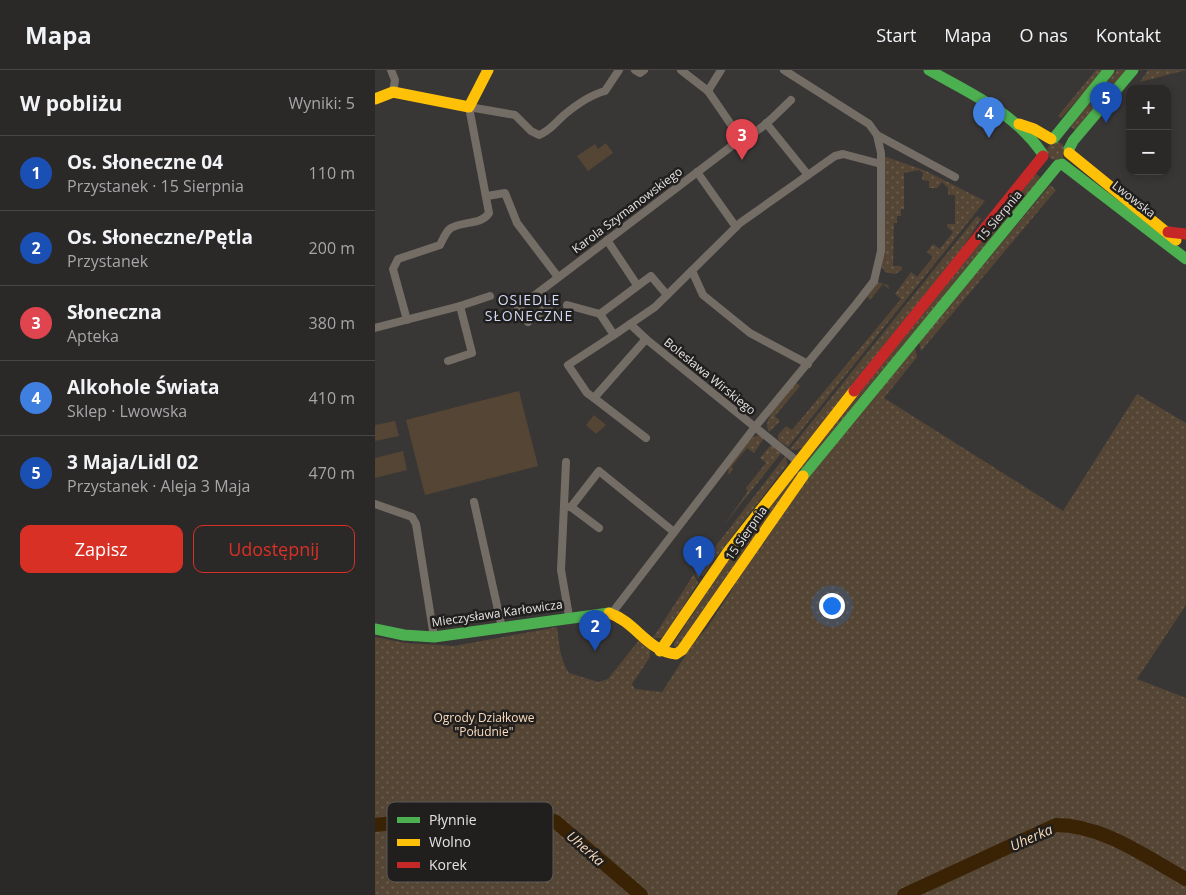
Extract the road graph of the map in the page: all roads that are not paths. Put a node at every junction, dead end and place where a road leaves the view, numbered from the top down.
1 (391, 70) edge
2 (488, 70) edge
3 (619, 70) edge
4 (635, 70) edge
5 (644, 70) edge
6 (681, 70) edge
7 (721, 70) edge
8 (784, 70) edge
9 (929, 70) edge
10 (1109, 70) edge
11 (1133, 70) edge
12 (942, 73) edge
13 (708, 91) junction
14 (393, 92) junction
15 (375, 98) edge
16 (791, 100) dead end
17 (469, 107) junction
18 (765, 123) junction
19 (1065, 124) junction
20 (1032, 132) junction
21 (877, 135) junction
22 (1079, 136) junction
23 (1053, 138) junction
24 (741, 139) junction
25 (1069, 151) junction
26 (1043, 154) junction
27 (881, 164) junction
28 (1060, 164) junction
29 (1033, 167) junction
30 (1077, 167) junction
31 (697, 172) junction
32 (807, 175) junction
33 (955, 177) dead end
34 (1047, 179) junction
35 (487, 196) junction
36 (736, 227) junction
37 (607, 240) junction
38 (1183, 246) edge
39 (692, 272) junction
40 (558, 277) junction
41 (637, 285) junction
42 (489, 296) dead end
43 (667, 296) junction
44 (555, 301) dead end
45 (567, 305) dead end
46 (460, 306) junction
47 (600, 314) junction
48 (407, 320) junction
49 (630, 324) junction
50 (375, 328) edge
51 (615, 335) junction
52 (646, 338) junction
53 (448, 361) dead end
54 (808, 364) junction
55 (594, 398) junction
56 (755, 427) junction
57 (646, 438) dead end
58 (797, 461) junction
59 (567, 462) dead end
60 (720, 472) junction
61 (727, 478) dead end
62 (474, 502) dead end
63 (375, 504) edge
64 (568, 507) junction
65 (599, 528) dead end
66 (674, 532) junction
67 (646, 567) junction
68 (654, 573) dead end
69 (612, 613) junction
70 (569, 616) junction
71 (502, 628) junction
72 (375, 629) edge
73 (434, 637) junction
74 (660, 651) junction

1 - 14 street
2 - 17 street
3 - 17 street
4 - 5 street
6 - 13 street
7 - 13 street
8 - 21 street
9 - 12 street
10 - 19 street
11 - 22 street
12 - 20 street
13 - 24 street
14 - 15 street
14 - 17 street
16 - 18 street, Karola Szymanowskiego
17 - 35 street
18 - 24 street, Karola Szymanowskiego
18 - 32 street
19 - 20 street
19 - 23 street
20 - 23 street
20 - 26 street
20 - 29 street
21 - 27 street, Bolesława Wirskiego
21 - 33 street
22 - 25 street
22 - 30 street
23 - 25 street
23 - 26 street
24 - 31 street, Karola Szymanowskiego
25 - 28 street
25 - 30 street, Lwowska
26 - 28 street
26 - 29 street, 15 Sierpnia
27 - 32 street
27 - 54 street, Bolesława Wirskiego
28 - 30 street, Lwowska
28 - 34 street, 15 Sierpnia
29 - 58 street, 15 Sierpnia
30 - 34 street
30 - 38 street, Lwowska
30 - 38 street, Lwowska
31 - 36 street
31 - 37 street, Karola Szymanowskiego
32 - 36 street
34 - 74 street, 15 Sierpnia
35 - 40 street
35 - 48 street
36 - 39 street
37 - 40 street, Karola Szymanowskiego
37 - 41 street
39 - 43 street
39 - 54 street
40 - 44 street, Karola Szymanowskiego
41 - 43 street
41 - 47 street
42 - 46 street
43 - 49 street
45 - 47 street
46 - 48 street
46 - 53 street
47 - 51 street
48 - 50 street
49 - 51 street
49 - 52 street
51 - 55 street
52 - 55 street, Bolesława Wirskiego
52 - 56 street, Bolesława Wirskiego
54 - 56 street, Bolesława Wirskiego
55 - 57 street
56 - 58 street, Bolesława Wirskiego
56 - 60 street, Bolesława Wirskiego
58 - 74 street, 15 Sierpnia
59 - 64 street
60 - 61 street
60 - 66 street, Bolesława Wirskiego
62 - 71 street
63 - 73 street
64 - 65 street
64 - 66 street
64 - 70 street
66 - 67 street
67 - 68 street
67 - 69 street
69 - 70 street, Mieczysława Karłowicza
69 - 74 street
70 - 71 street, Mieczysława Karłowicza
71 - 73 street, Mieczysława Karłowicza
72 - 73 street, Mieczysława Karłowicza

